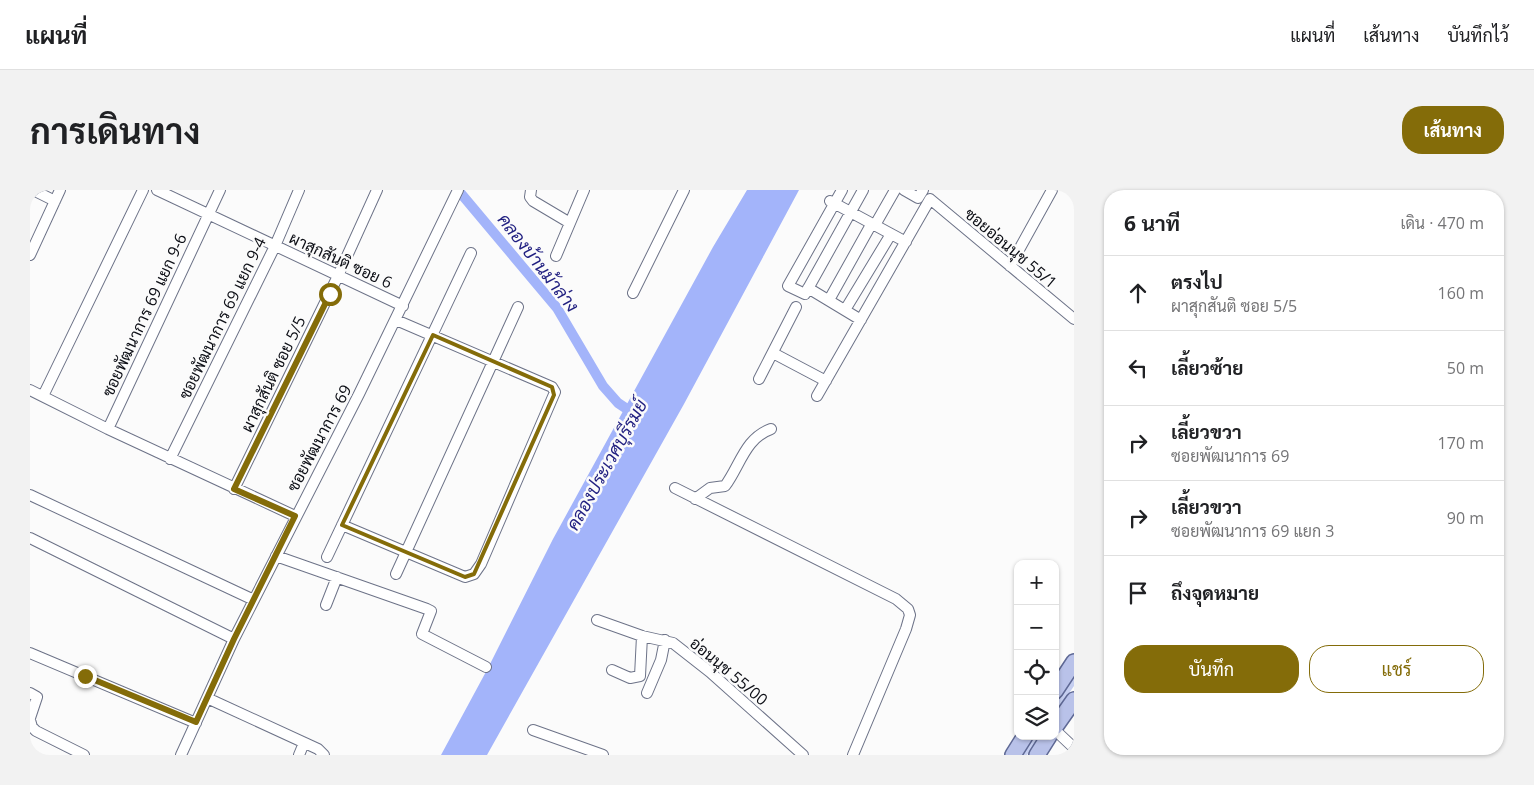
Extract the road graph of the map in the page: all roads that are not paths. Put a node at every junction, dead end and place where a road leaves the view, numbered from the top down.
1 (33, 190) edge
2 (60, 190) edge
3 (142, 190) edge
4 (157, 190) edge
5 (220, 190) edge
6 (300, 190) edge
7 (377, 190) edge
8 (531, 190) edge
9 (584, 190) edge
10 (684, 190) edge
11 (842, 190) edge
12 (864, 190) edge
13 (895, 190) edge
14 (904, 190) edge
15 (923, 190) edge
16 (1052, 190) edge
17 (456, 195) edge
18 (55, 201) junction
19 (831, 201) junction
20 (851, 212) junction
21 (208, 214) junction
22 (570, 223) junction
23 (873, 224) junction
24 (891, 234) junction
25 (906, 242) junction
26 (275, 246) junction
27 (471, 253) dead end
28 (30, 255) edge
29 (556, 256) dead end
30 (1010, 266) junction
31 (338, 276) junction
32 (808, 288) junction
33 (633, 293) dead end
34 (829, 300) junction
35 (403, 306) junction
36 (518, 306) dead end
37 (796, 307) dead end
38 (845, 310) junction
39 (1074, 319) edge
40 (396, 320) junction
41 (861, 320) junction
42 (433, 335) junction
43 (772, 353) junction
44 (493, 363) junction
45 (759, 379) dead end
46 (826, 381) junction
47 (30, 390) edge
48 (43, 396) junction
49 (817, 396) dead end
50 (108, 429) junction
51 (772, 429) dead end
52 (170, 459) junction
53 (675, 488) dead end
54 (234, 489) junction
55 (30, 494) edge
56 (695, 498) junction
57 (295, 516) junction
58 (342, 525) junction
59 (30, 538) edge
60 (406, 551) junction
61 (276, 556) junction
62 (327, 557) dead end
63 (396, 574) dead end
64 (337, 577) junction
65 (254, 600) junction
66 (326, 605) dead end
67 (597, 620) dead end
68 (642, 636) junction
69 (234, 639) junction
70 (665, 640) junction
71 (30, 653) edge
72 (1074, 662) edge
73 (486, 667) dead end
74 (612, 670) dead end
75 (1059, 685) edge
76 (30, 693) edge
77 (647, 693) dead end
78 (207, 698) junction
79 (1074, 700) edge
80 (30, 719) edge
81 (196, 722) junction
82 (1059, 723) edge
83 (533, 730) dead end
84 (1059, 733) edge
85 (1022, 740) edge
86 (1046, 740) edge
87 (304, 743) junction
88 (1074, 748) edge
89 (84, 755) edge
90 (181, 755) edge
91 (299, 755) edge
92 (324, 755) edge
93 (604, 755) edge
94 (803, 755) edge
95 (853, 755) edge
96 (1013, 755) edge
97 (1036, 755) edge

1 - 18 street
2 - 18 street
3 - 48 street
4 - 21 street, ผาสุกสันติ ซอย 6
5 - 21 street, ซอยพัฒนาการ 69 แยก 9-6
6 - 26 street, ซอยพัฒนาการ 69 แยก 9-4
7 - 31 street, ผาสุกสันติ ซอย 5/5
8 - 22 street
9 - 22 street
10 - 33 street
11 - 19 street
12 - 20 street
13 - 23 street
14 - 15 street
16 - 30 street
17 - 35 street, ซอยพัฒนาการ 69
18 - 28 street
19 - 20 street
19 - 32 street
20 - 23 street
20 - 32 street
21 - 26 street, ผาสุกสันติ ซอย 6
21 - 50 street, ซอยพัฒนาการ 69 แยก 9-6
22 - 29 street
23 - 24 street
23 - 34 street
24 - 25 street
24 - 38 street
25 - 30 street, ซอยอ่อนนุช 55/1
25 - 41 street
26 - 31 street, ผาสุกสันติ ซอย 6
26 - 52 street, ซอยพัฒนาการ 69 แยก 9-4
27 - 42 street
30 - 39 street, ซอยอ่อนนุช 55/1
31 - 35 street, ผาสุกสันติ ซอย 6
31 - 54 street, ผาสุกสันติ ซอย 5/5
32 - 34 street
34 - 38 street
35 - 40 street, ซอยพัฒนาการ 69
36 - 44 street
37 - 43 street
38 - 41 street
40 - 42 street
40 - 57 street, ซอยพัฒนาการ 69
41 - 46 street
42 - 44 street
42 - 58 street
43 - 45 street
43 - 46 street
44 - 60 street
44 - 60 street
46 - 49 street
47 - 48 street
48 - 50 street
50 - 52 street
51 - 56 street
52 - 54 street
53 - 56 street
54 - 57 street
55 - 65 street
56 - 95 street
57 - 61 street, ซอยพัฒนาการ 69
58 - 60 street
58 - 62 street
59 - 69 street
60 - 63 street
61 - 64 street
61 - 65 street, ซอยพัฒนาการ 69
64 - 66 street
64 - 73 street
65 - 69 street, ซอยพัฒนาการ 69
67 - 68 street, อ่อนนุช 55/00
68 - 70 street, อ่อนนุช 55/00
68 - 74 street
69 - 78 street, ซอยพัฒนาการ 69
70 - 77 street
70 - 94 street, อ่อนนุช 55/00
71 - 81 street
72 - 75 main road
76 - 80 street
78 - 81 street, ซอยพัฒนาการ 69
78 - 87 street
79 - 82 main road
80 - 89 street
81 - 90 street, ซอยพัฒนาการ 69
83 - 93 street
84 - 88 street
85 - 96 main road
86 - 97 main road
87 - 91 street
87 - 92 street

